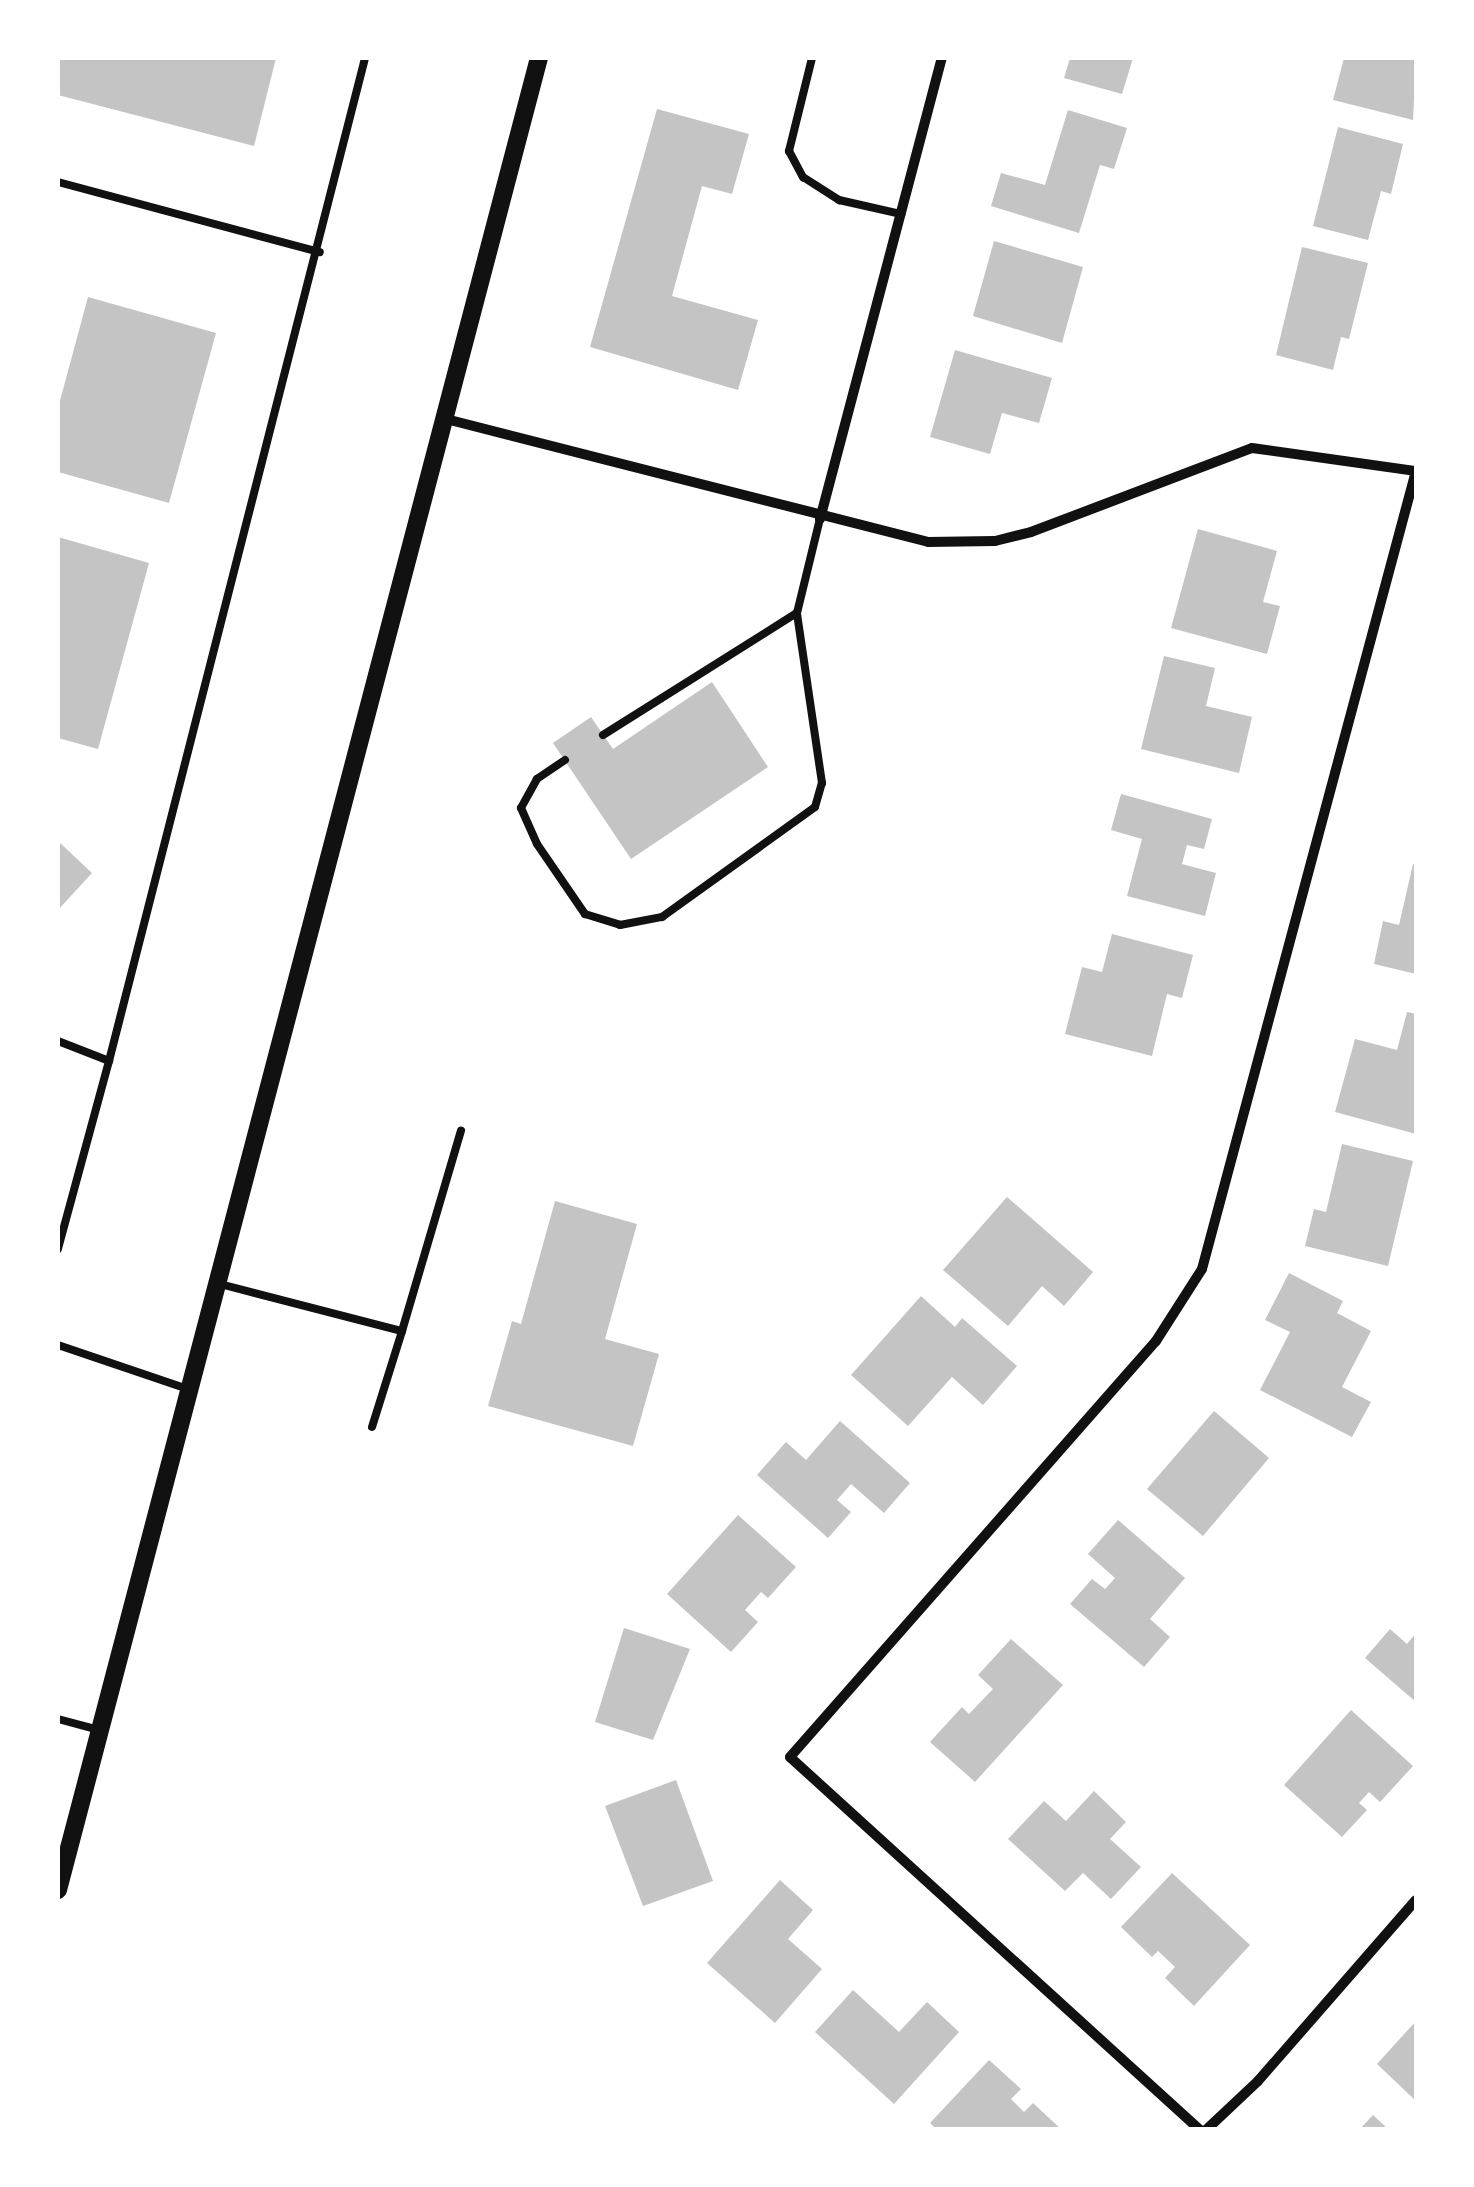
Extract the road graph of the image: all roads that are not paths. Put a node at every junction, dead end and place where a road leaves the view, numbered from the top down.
1 (366, 58) edge
2 (539, 58) edge
3 (812, 58) edge
4 (942, 58) edge
5 (58, 182) edge
6 (901, 214) junction
7 (320, 252) junction
8 (446, 418) junction
9 (1416, 471) edge
10 (820, 519) junction
11 (797, 613) junction
12 (603, 735) dead end
13 (565, 760) dead end
14 (58, 1041) edge
15 (109, 1061) junction
16 (461, 1130) dead end
17 (58, 1249) edge
18 (216, 1283) junction
19 (402, 1331) junction
20 (58, 1345) edge
21 (188, 1390) junction
22 (372, 1427) dead end
23 (58, 1719) edge
24 (99, 1730) junction
25 (58, 1890) edge
26 (1416, 1900) edge
27 (1203, 2130) edge

1 - 7 lane
2 - 8 street
3 - 6 lane
4 - 6 street
5 - 7 lane
6 - 10 street
7 - 15 lane
8 - 10 street
8 - 18 street
9 - 10 street
9 - 27 street
10 - 11 lane
11 - 12 lane
11 - 13 lane
14 - 15 lane
15 - 17 lane
16 - 19 lane
18 - 19 lane
18 - 21 street
19 - 22 lane
20 - 21 lane
21 - 24 street
23 - 24 lane
24 - 25 street
26 - 27 street

